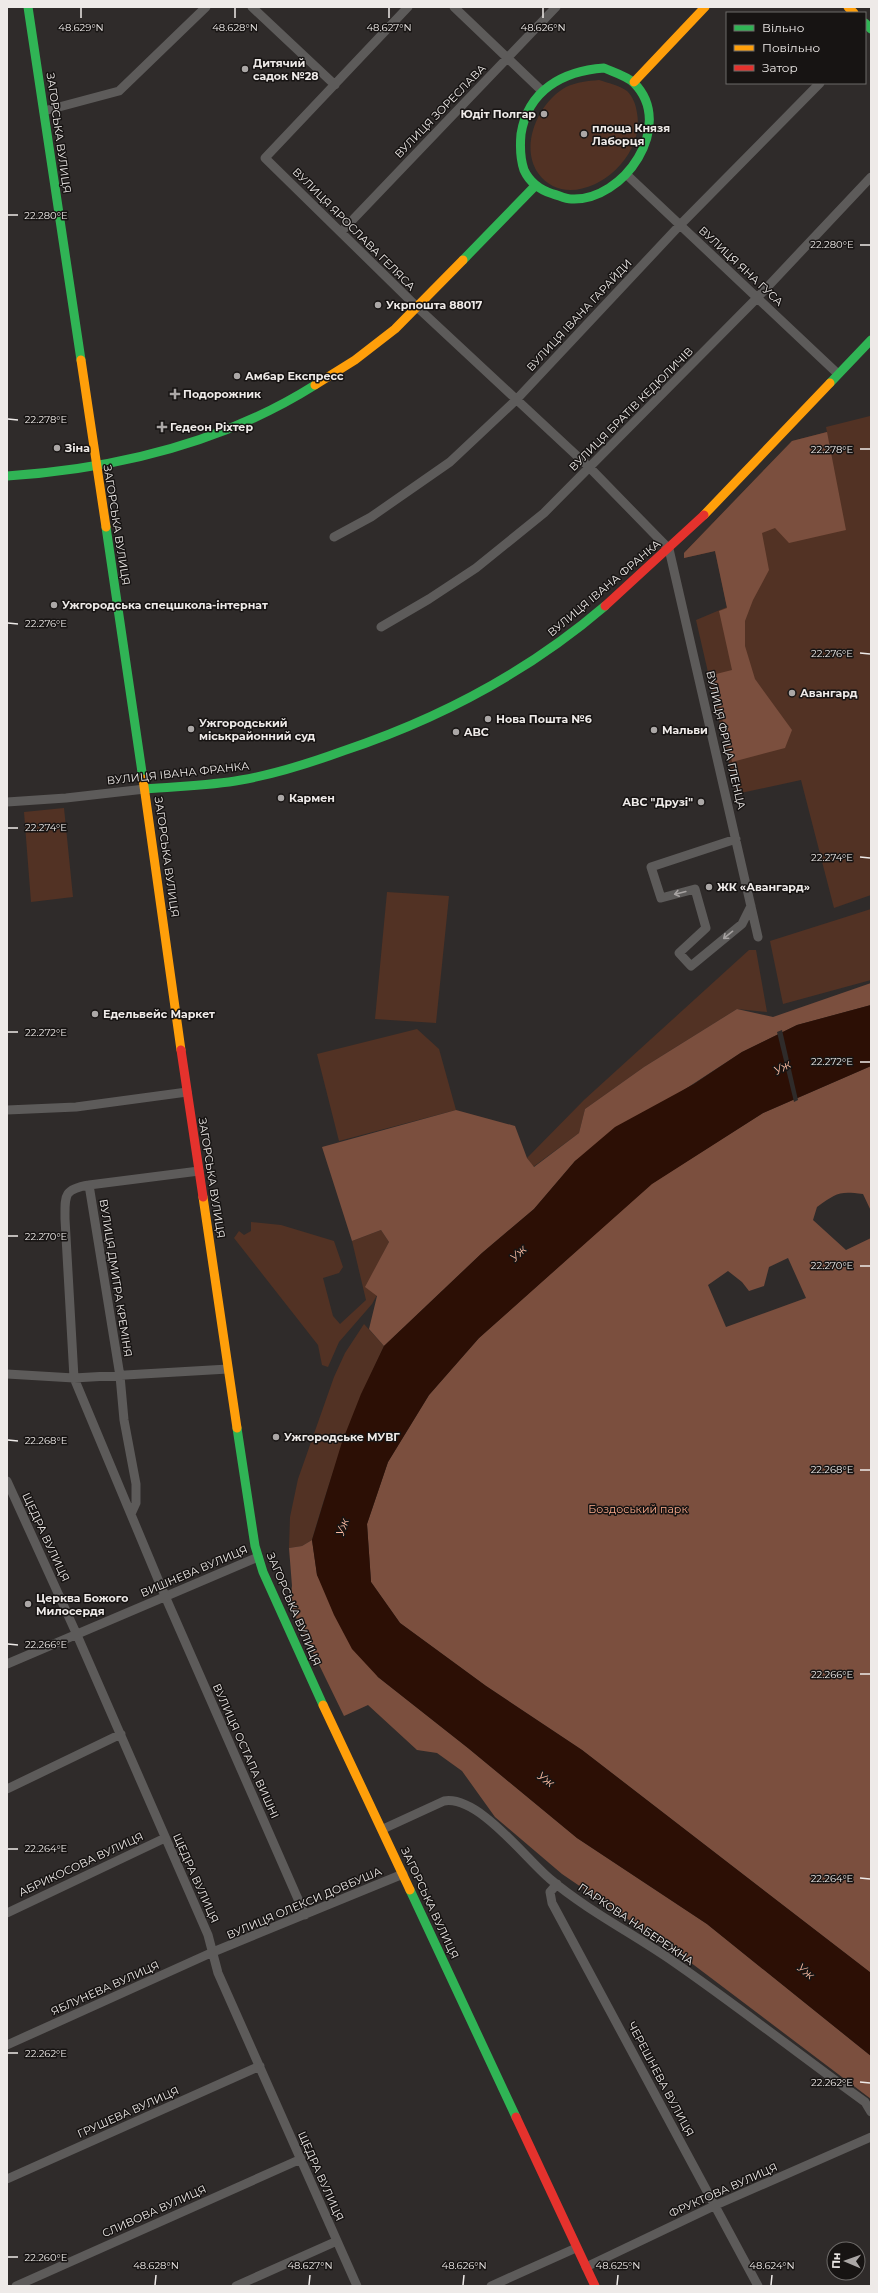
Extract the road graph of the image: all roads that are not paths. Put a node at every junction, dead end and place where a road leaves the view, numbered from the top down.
1 (28, 7) edge
2 (206, 7) edge
3 (252, 7) edge
4 (408, 7) edge
5 (454, 7) edge
6 (556, 7) edge
7 (705, 7) edge
8 (508, 58) junction
9 (634, 82) junction
10 (819, 84) edge
11 (335, 85) junction
12 (542, 91) junction
13 (44, 111) junction
14 (627, 175) junction
15 (871, 177) edge
16 (535, 186) junction
17 (680, 225) junction
18 (341, 232) junction
19 (757, 298) junction
20 (417, 307) junction
21 (871, 340) edge
22 (838, 374) junction
23 (516, 400) junction
24 (96, 467) junction
25 (590, 468) junction
26 (7, 476) edge
27 (334, 537) dead end
28 (669, 549) junction
29 (381, 627) dead end
30 (145, 788) junction
31 (7, 802) edge
32 (736, 839) junction
33 (751, 906) junction
34 (758, 937) dead end
35 (187, 1092) junction
36 (7, 1110) edge
37 (199, 1171) junction
38 (89, 1185) junction
39 (228, 1369) junction
40 (7, 1374) edge
41 (120, 1376) junction
42 (74, 1378) junction
43 (7, 1481) edge
44 (131, 1514) junction
45 (258, 1557) junction
46 (165, 1596) junction
47 (78, 1635) junction
48 (7, 1664) edge
49 (121, 1734) junction
50 (7, 1789) edge
51 (382, 1829) junction
52 (165, 1838) junction
53 (404, 1874) junction
54 (557, 1884) junction
55 (7, 1913) edge
56 (305, 1915) junction
57 (212, 1952) junction
58 (7, 2045) edge
59 (260, 2066) junction
60 (871, 2112) edge
61 (871, 2137) edge
62 (301, 2159) junction
63 (7, 2179) edge
64 (716, 2205) junction
65 (337, 2241) junction
66 (576, 2248) junction
67 (586, 2267) junction
68 (16, 2286) edge
69 (236, 2286) edge
70 (357, 2286) edge
71 (491, 2286) edge
72 (595, 2286) edge
73 (758, 2286) edge

1 - 13 street, ЗАГОРСЬКА ВУЛИЦЯ
2 - 13 street
3 - 11 street
4 - 11 street
5 - 8 street
6 - 8 street, ВУЛИЦЯ ЗОРЕСЛАВА
7 - 9 street
8 - 12 street
8 - 18 street, ВУЛИЦЯ ЗОРЕСЛАВА
9 - 12 street
9 - 14 street
10 - 17 street, ВУЛИЦЯ ІВАНА ГАРАЙДИ
11 - 18 street, ВУЛИЦЯ ЯРОСЛАВА ГЕЛЯСА
12 - 16 street
13 - 24 street, ЗАГОРСЬКА ВУЛИЦЯ
14 - 16 street
14 - 17 street, ВУЛИЦЯ ЯНА ГУСА
15 - 19 street, ВУЛИЦЯ БРАТІВ КЕДЮЛИЧІВ
16 - 20 street
17 - 19 street, ВУЛИЦЯ ЯНА ГУСА
17 - 23 street, ВУЛИЦЯ ІВАНА ГАРАЙДИ
18 - 20 street, ВУЛИЦЯ ЯРОСЛАВА ГЕЛЯСА
19 - 22 street, ВУЛИЦЯ ЯНА ГУСА
19 - 25 street, ВУЛИЦЯ БРАТІВ КЕДЮЛИЧІВ
20 - 23 street, ВУЛИЦЯ ЯРОСЛАВА ГЕЛЯСА
20 - 24 street
21 - 22 street, ВУЛИЦЯ ІВАНА ФРАНКА
22 - 28 street, ВУЛИЦЯ ІВАНА ФРАНКА
23 - 25 street, ВУЛИЦЯ ЯРОСЛАВА ГЕЛЯСА
23 - 27 street, ВУЛИЦЯ ІВАНА ГАРАЙДИ
24 - 26 street
24 - 30 street, ЗАГОРСЬКА ВУЛИЦЯ
25 - 28 street, ВУЛИЦЯ ЯРОСЛАВА ГЕЛЯСА
25 - 29 street, ВУЛИЦЯ БРАТІВ КЕДЮЛИЧІВ
28 - 30 street, ВУЛИЦЯ ІВАНА ФРАНКА
28 - 32 street, ВУЛИЦЯ ФРІЦА ГЛЕНЦА
30 - 31 street, ВУЛИЦЯ ІВАНА ФРАНКА
30 - 35 street, ЗАГОРСЬКА ВУЛИЦЯ
32 - 33 street, ВУЛИЦЯ ФРІЦА ГЛЕНЦА
33 -> 32 street
33 - 34 street, ВУЛИЦЯ ФРІЦА ГЛЕНЦА
35 - 36 street
35 - 37 street, ЗАГОРСЬКА ВУЛИЦЯ
37 - 38 street, ВУЛИЦЯ ДМИТРА КРЕМІНЯ
37 - 39 street, ЗАГОРСЬКА ВУЛИЦЯ
38 - 41 street, ВУЛИЦЯ ДМИТРА КРЕМІНЯ
38 - 42 street, ВУЛИЦЯ ДМИТРА КРЕМІНЯ
39 - 41 street
39 - 45 street, ЗАГОРСЬКА ВУЛИЦЯ
40 - 42 street
41 - 42 street
41 - 44 street, ВУЛИЦЯ ДМИТРА КРЕМІНЯ
42 - 44 street, ВУЛИЦЯ ДМИТРА КРЕМІНЯ
43 - 47 street, ЩЕДРА ВУЛИЦЯ
44 - 46 street, ВУЛИЦЯ ОСТАПА ВИШНІ
45 - 46 street, ВИШНЕВА ВУЛИЦЯ
45 - 51 street, ЗАГОРСЬКА ВУЛИЦЯ
46 - 47 street, ВИШНЕВА ВУЛИЦЯ
46 - 56 street, ВУЛИЦЯ ОСТАПА ВИШНІ
47 - 48 street, ВИШНЕВА ВУЛИЦЯ
47 - 49 street, ЩЕДРА ВУЛИЦЯ
49 - 50 street
49 - 52 street, ЩЕДРА ВУЛИЦЯ
51 - 53 street, ЗАГОРСЬКА ВУЛИЦЯ
51 - 54 street, ПАРКОВА НАБЕРЕЖНА
52 - 55 street, АБРИКОСОВА ВУЛИЦЯ
52 - 57 street, ЩЕДРА ВУЛИЦЯ
53 - 56 street, ВУЛИЦЯ ОЛЕКСИ ДОВБУША
53 - 66 street, ЗАГОРСЬКА ВУЛИЦЯ
54 - 60 street, ПАРКОВА НАБЕРЕЖНА
54 - 64 street, ЧЕРЕШНЕВА ВУЛИЦЯ
56 - 57 street, ВУЛИЦЯ ОЛЕКСИ ДОВБУША
57 - 58 street, ЯБЛУНЕВА ВУЛИЦЯ
57 - 59 street, ЩЕДРА ВУЛИЦЯ
59 - 62 street, ЩЕДРА ВУЛИЦЯ
59 - 63 street, ГРУШЕВА ВУЛИЦЯ
61 - 64 street, ФРУКТОВА ВУЛИЦЯ
62 - 65 street, ЩЕДРА ВУЛИЦЯ
62 - 68 street, СЛИВОВА ВУЛИЦЯ
64 - 67 street, ФРУКТОВА ВУЛИЦЯ
64 - 73 street, ЧЕРЕШНЕВА ВУЛИЦЯ
65 - 69 street
65 - 70 street, ЩЕДРА ВУЛИЦЯ
66 - 67 street, ЗАГОРСЬКА ВУЛИЦЯ
66 - 71 street
67 - 72 street, ЗАГОРСЬКА ВУЛИЦЯ

